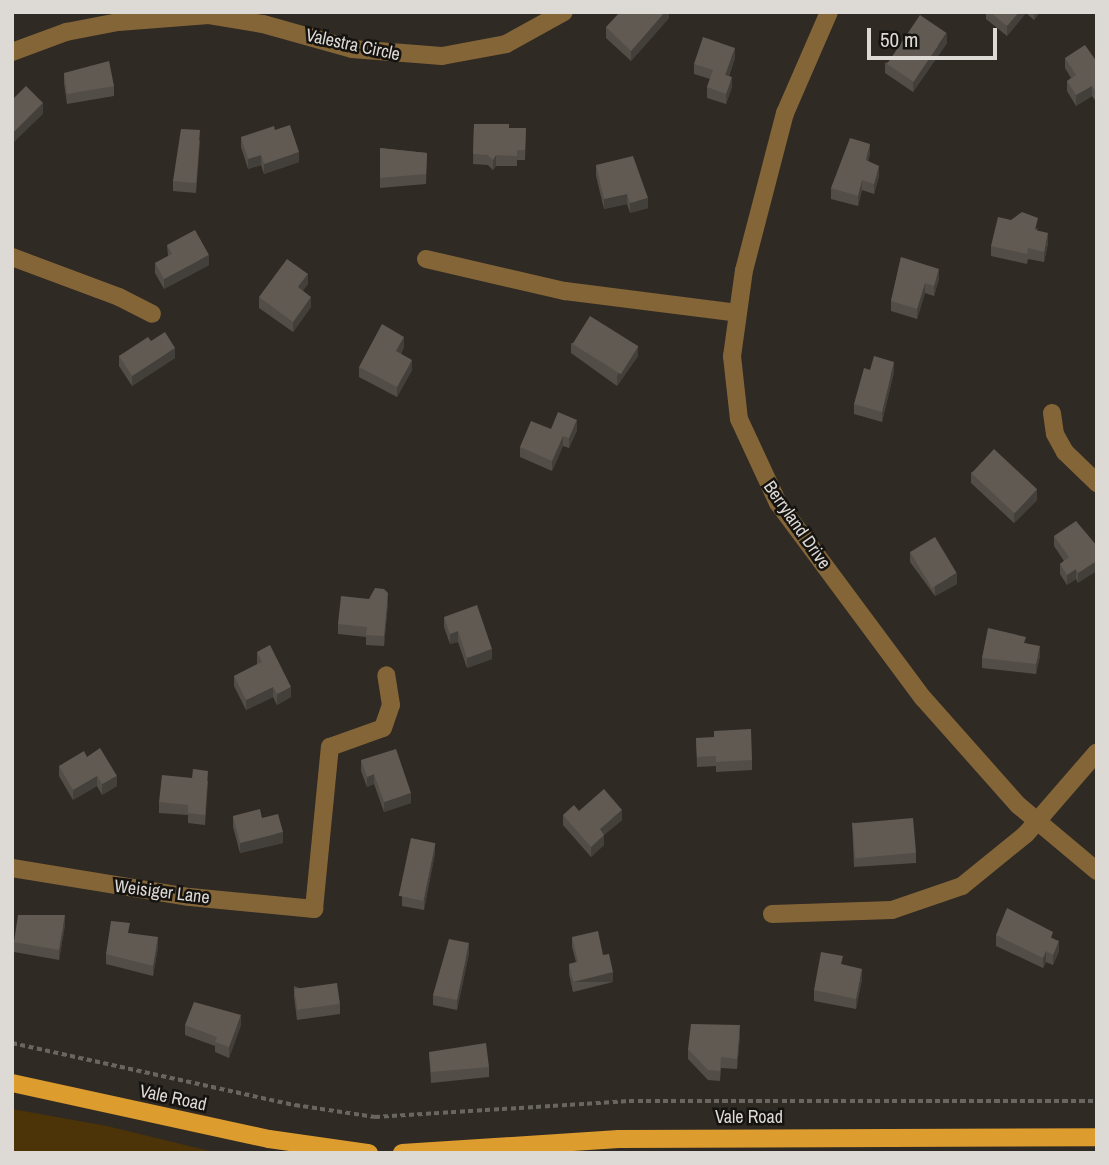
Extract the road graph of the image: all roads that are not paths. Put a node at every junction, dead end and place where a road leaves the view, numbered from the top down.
1 (564, 12) edge
2 (829, 12) edge
3 (12, 52) edge
4 (12, 257) edge
5 (426, 259) dead end
6 (738, 313) junction
7 (152, 314) dead end
8 (1052, 413) dead end
9 (1097, 483) edge
10 (386, 675) dead end
11 (1097, 752) edge
12 (1037, 822) junction
13 (12, 868) edge
14 (1097, 871) edge
15 (772, 914) dead end
16 (12, 1083) edge
17 (1097, 1137) edge
18 (809, 1145) edge
19 (966, 1145) edge
20 (561, 1147) edge
21 (369, 1153) edge
22 (402, 1153) edge

1 - 3 street, Valestra Circle
2 - 6 street, Berryland Drive
4 - 7 street
5 - 6 street
6 - 12 street, Berryland Drive
8 - 9 street
10 - 13 street, Weisiger Lane
11 - 12 street
12 - 14 street, Berryland Drive
12 - 15 street
16 - 21 main road, Vale Road
17 - 19 main road, Vale Road
18 - 19 main road, Vale Road
18 - 20 main road, Vale Road
20 - 22 main road, Vale Road

